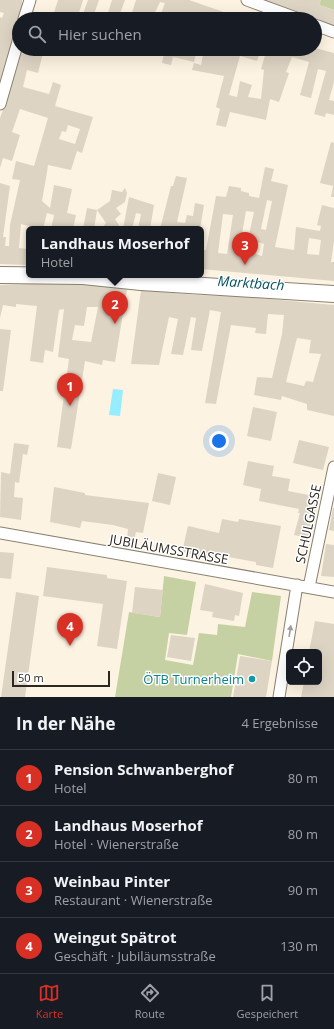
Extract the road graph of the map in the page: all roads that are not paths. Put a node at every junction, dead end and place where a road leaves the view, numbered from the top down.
1 (30, 0) edge
2 (247, 0) edge
3 (26, 12) edge
4 (280, 12) edge
5 (322, 28) edge
6 (334, 32) edge
7 (14, 56) edge
8 (0, 104) edge
9 (0, 275) edge
10 (26, 275) edge
11 (102, 278) edge
12 (334, 294) edge
13 (334, 467) edge
14 (0, 534) edge
15 (297, 585) junction
16 (309, 587) junction
17 (334, 592) edge
18 (279, 697) edge

1 - 3 street
2 - 4 street
5 - 6 street
7 - 8 street
9 - 10 street
11 - 12 street
13 - 16 street, SCHULGASSE
14 - 15 street, JUBILÄUMSSTRASSE
15 - 16 street, JUBILÄUMSSTRASSE
18 -> 15 street
16 - 17 street, JUBILÄUMSSTRASSE

